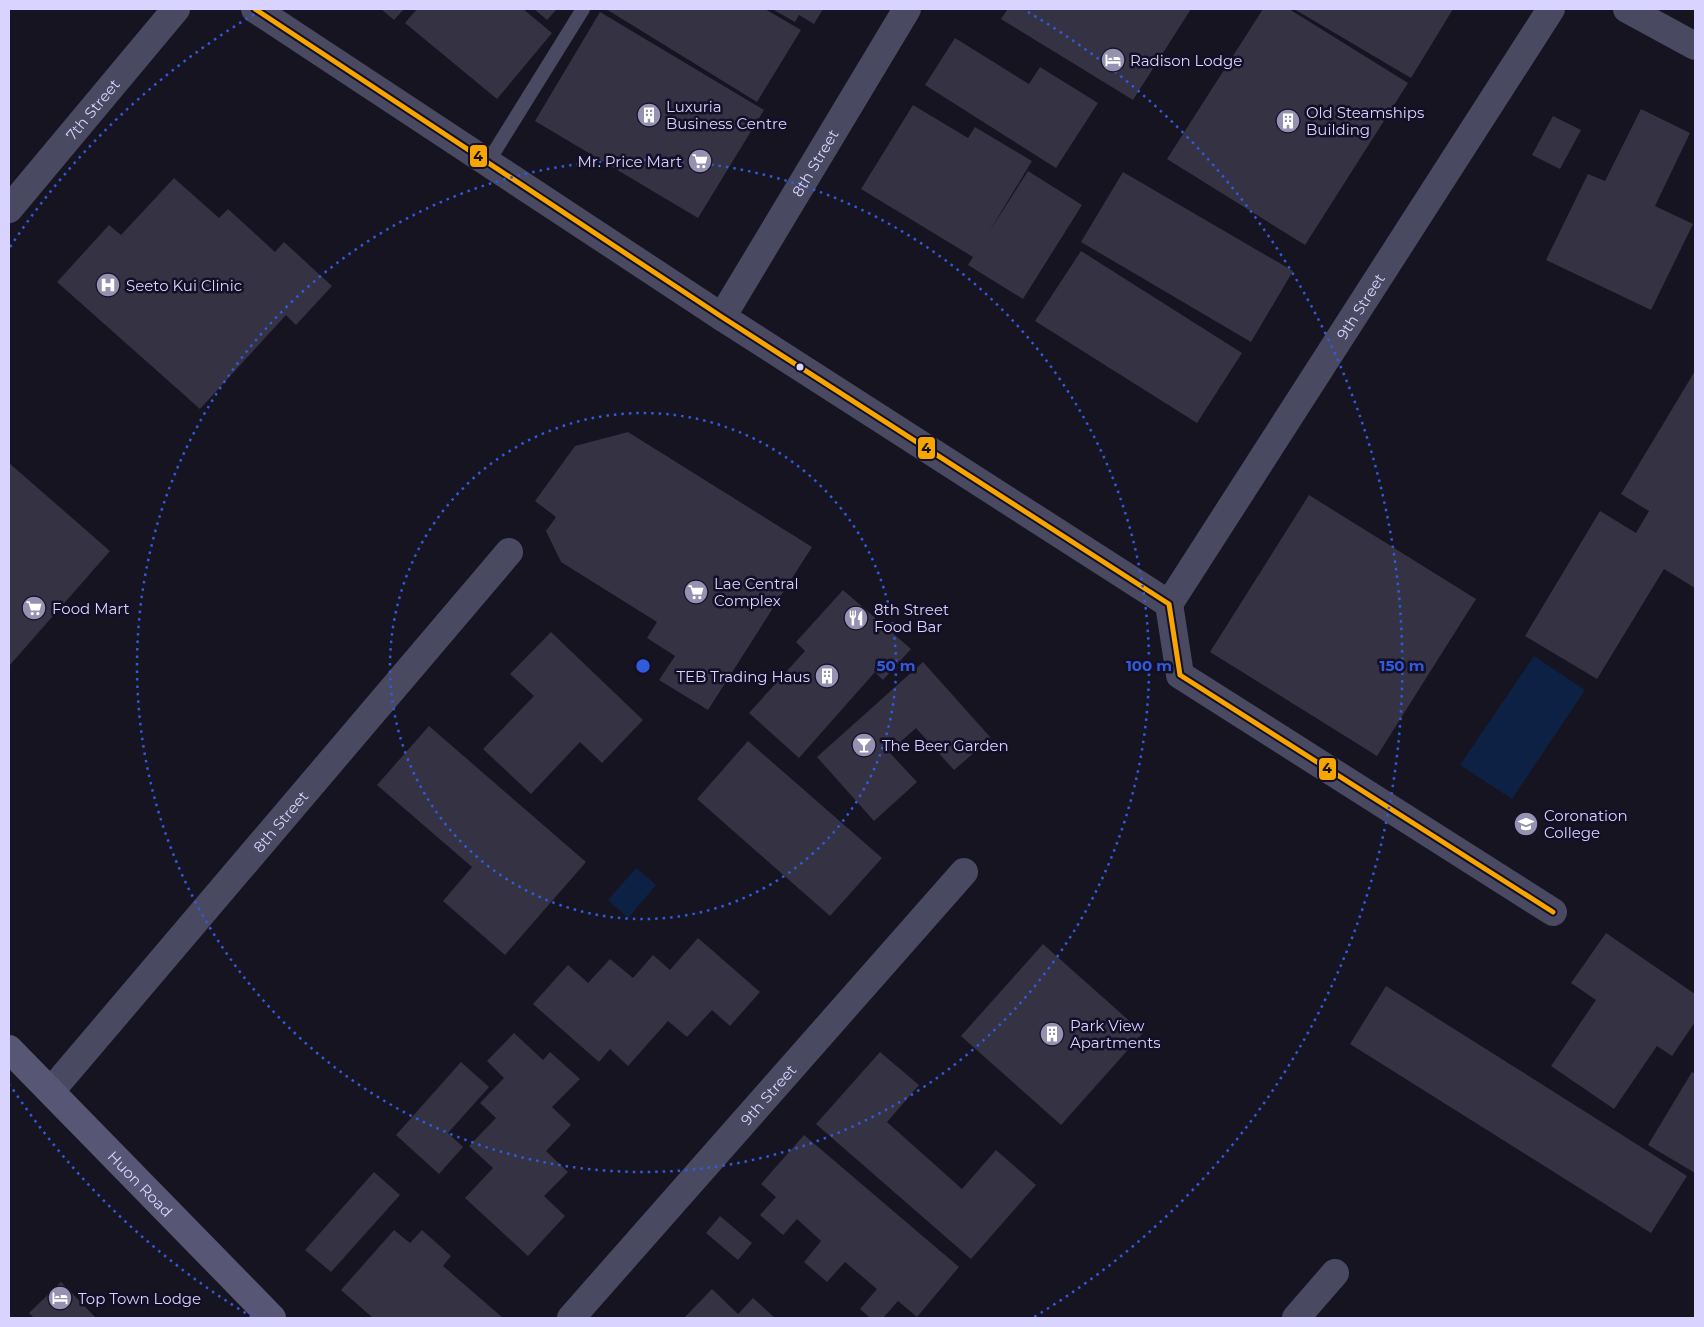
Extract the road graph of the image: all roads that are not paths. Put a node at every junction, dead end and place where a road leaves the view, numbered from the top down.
1 (176, 9) edge
2 (255, 9) edge
3 (583, 9) edge
4 (906, 9) edge
5 (1551, 9) edge
6 (1627, 9) edge
7 (1695, 46) edge
8 (488, 162) junction
9 (9, 209) edge
10 (722, 317) junction
11 (509, 552) dead end
12 (1169, 604) junction
13 (964, 872) dead end
14 (1552, 912) dead end
15 (9, 1049) edge
16 (51, 1091) junction
17 (1335, 1273) dead end
18 (272, 1318) edge
19 (570, 1318) edge
20 (1296, 1318) edge

1 - 9 street, 7th Street
2 - 8 street
3 - 8 lane
4 - 10 street, 8th Street
5 - 12 street, 9th Street
6 - 7 street
8 - 10 street
10 - 12 street
11 - 16 street, 8th Street
12 - 14 street
13 - 19 street, 9th Street
15 - 16 main road, Huon Road
16 - 18 main road, Huon Road
17 - 20 street

